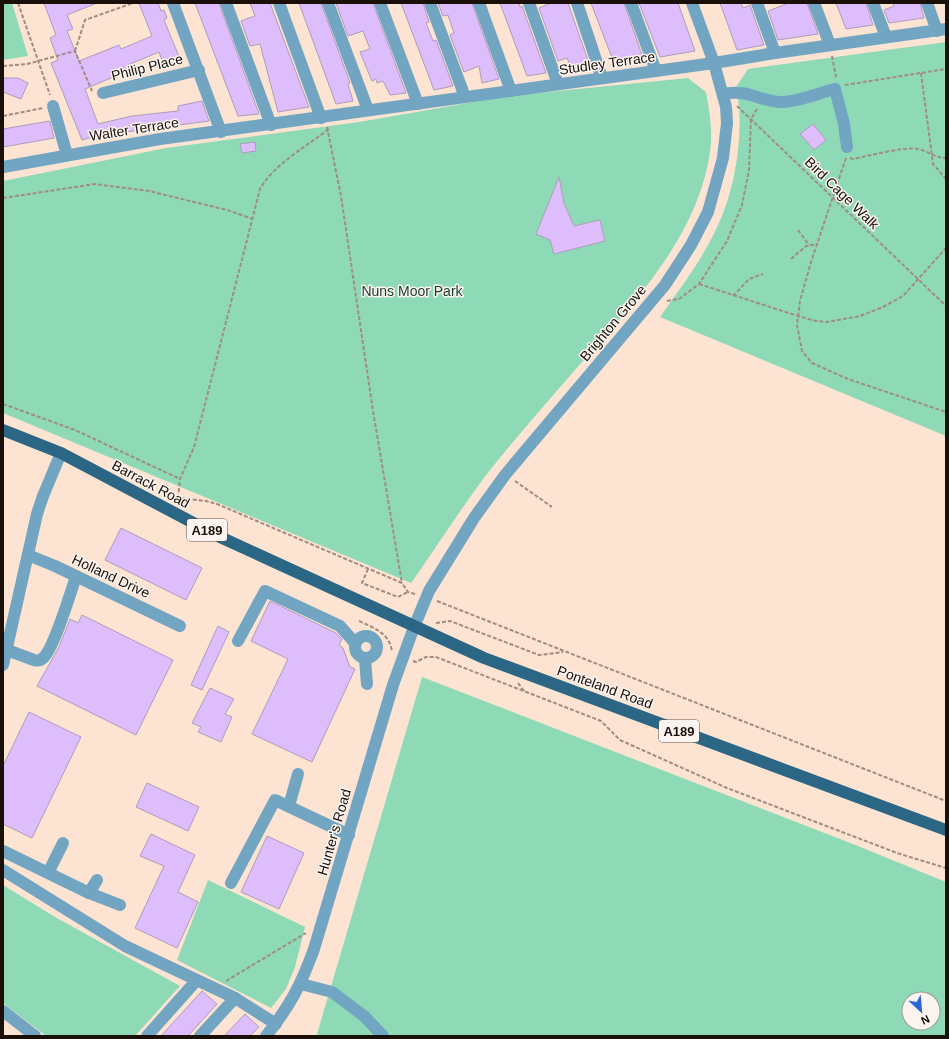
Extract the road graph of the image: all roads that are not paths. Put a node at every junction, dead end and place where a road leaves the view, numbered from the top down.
1 (173, 3) edge
2 (226, 3) edge
3 (279, 3) edge
4 (328, 3) edge
5 (380, 3) edge
6 (430, 3) edge
7 (479, 3) edge
8 (528, 3) edge
9 (577, 3) edge
10 (631, 3) edge
11 (692, 3) edge
12 (757, 3) edge
13 (814, 3) edge
14 (873, 3) edge
15 (927, 3) edge
16 (942, 30) edge
17 (886, 37) junction
18 (830, 45) junction
19 (775, 53) junction
20 (714, 63) junction
21 (199, 70) junction
22 (656, 71) junction
23 (602, 78) junction
24 (558, 84) junction
25 (511, 91) junction
26 (103, 93) road end
27 (724, 94) junction
28 (465, 97) junction
29 (418, 104) junction
30 (53, 106) road end
31 (368, 110) junction
32 (321, 118) junction
33 (271, 125) junction
34 (221, 132) junction
35 (848, 147) dead end
36 (67, 155) junction
37 (3, 167) edge
38 (3, 430) edge
39 (61, 453) junction
40 (28, 555) junction
41 (76, 577) junction
42 (180, 626) dead end
43 (414, 627) junction
44 (238, 641) dead end
45 (355, 643) junction
46 (7, 650) junction
47 (365, 659) junction
48 (3, 665) edge
49 (367, 684) dead end
50 (298, 774) dead end
51 (288, 806) junction
52 (946, 830) edge
53 (349, 835) junction
54 (63, 843) dead end
55 (3, 851) edge
56 (3, 870) edge
57 (48, 873) junction
58 (97, 880) dead end
59 (232, 883) dead end
60 (89, 894) junction
61 (120, 905) dead end
62 (196, 981) junction
63 (301, 984) junction
64 (235, 998) junction
65 (3, 1011) edge
66 (276, 1024) junction
67 (34, 1036) edge
68 (147, 1036) edge
69 (200, 1036) edge
70 (266, 1036) edge
71 (383, 1036) edge

1 - 21 street
2 - 33 street
3 - 32 street
4 - 31 street
5 - 29 street
6 - 28 street
7 - 25 street
8 - 24 street
9 - 23 street
10 - 22 street
11 - 20 street, Brighton Grove
12 - 19 street
13 - 18 street
14 - 17 street
15 - 16 street
16 - 17 street, Studley Terrace
17 - 18 street, Studley Terrace
18 - 19 street, Studley Terrace
19 - 20 street, Studley Terrace
20 - 22 street, Studley Terrace
20 - 27 street, Brighton Grove
21 - 26 street, Philip Place
21 - 34 street
22 - 23 street, Studley Terrace
23 - 24 street, Studley Terrace
24 - 25 street, Studley Terrace
25 - 28 street, Studley Terrace
27 - 35 street
27 - 43 street, Brighton Grove
28 - 29 street, Studley Terrace
29 - 31 street, Studley Terrace
30 - 36 street
31 - 32 street, Studley Terrace
32 - 33 street, Studley Terrace
33 - 34 street, Walter Terrace
34 - 36 street, Walter Terrace
36 - 37 street, Walter Terrace
38 - 39 main road, Barrack Road / A189
39 - 40 street
39 - 43 main road, Barrack Road / A189
40 - 41 street, Holland Drive
40 - 46 street
41 - 42 street, Holland Drive
41 - 46 street
43 - 52 main road, Ponteland Road / A189
43 - 53 street, Hunter's Road
44 - 45 street
45 - 47 street
45 - 47 street
46 - 48 street
47 - 49 street
50 - 51 street
51 - 53 street
51 - 59 street
53 - 63 street, Hunter's Road
54 - 57 street
55 - 57 street
56 - 62 street
57 - 60 street
58 - 60 street
60 - 61 street
62 - 64 street
62 - 68 street
63 - 66 street, Hunter's Road
63 - 71 street
64 - 66 street
64 - 69 street
65 - 67 street
66 - 70 street, Hunter's Road

